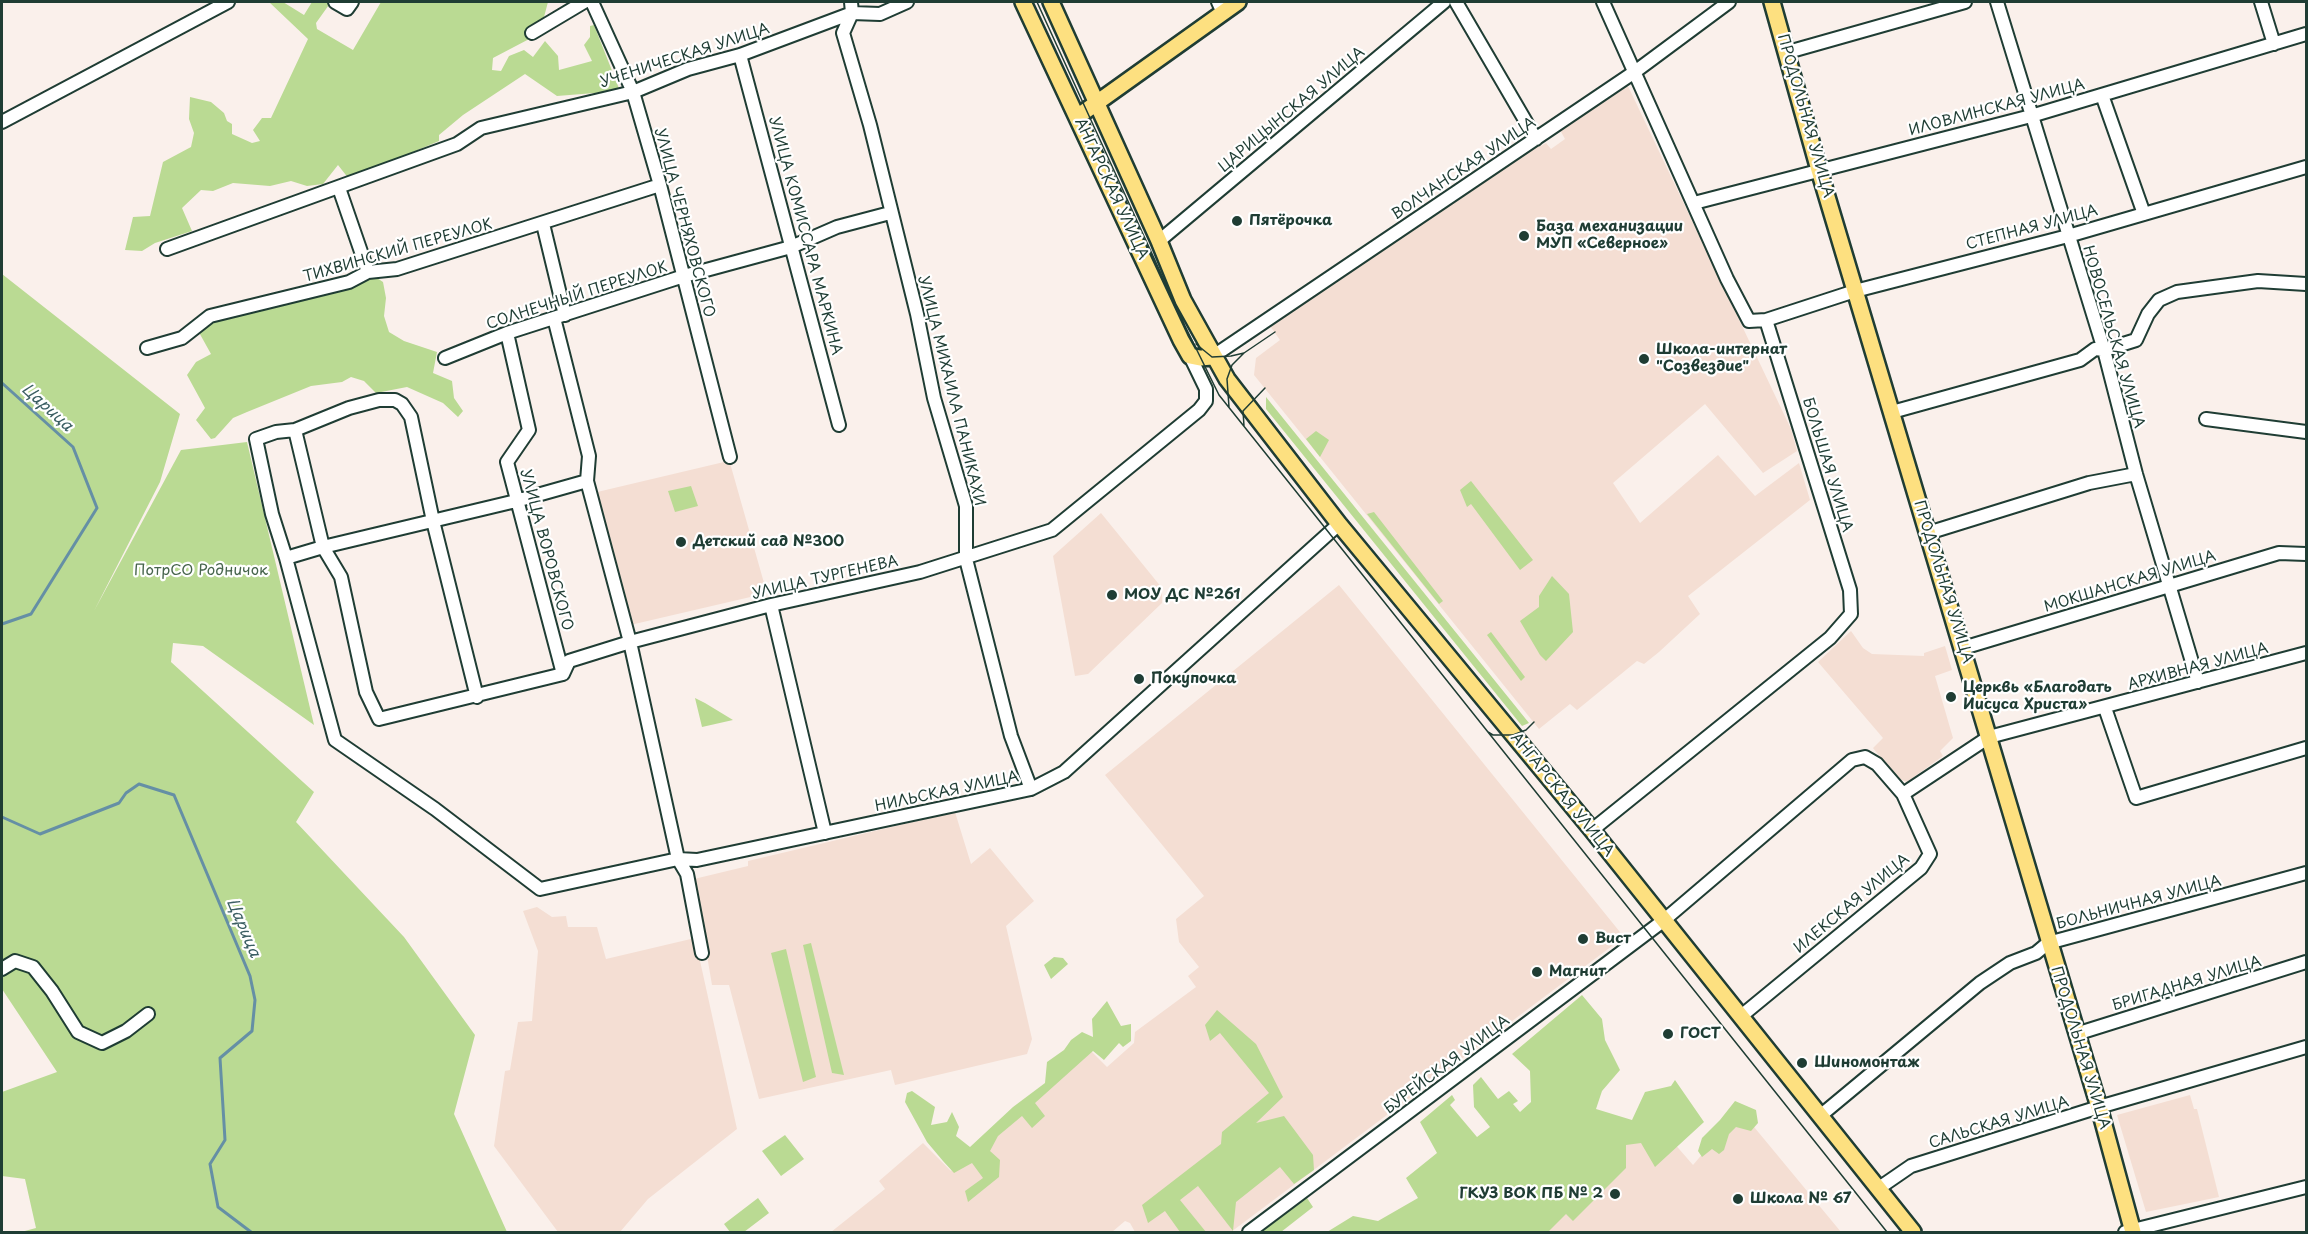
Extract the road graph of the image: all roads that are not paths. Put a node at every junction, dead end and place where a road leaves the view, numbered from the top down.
1 (228, 2) edge
2 (335, 2) edge
3 (352, 2) edge
4 (584, 2) edge
5 (592, 2) edge
6 (907, 2) edge
7 (1023, 2) edge
8 (1051, 2) edge
9 (1238, 2) edge
10 (1444, 2) edge
11 (1456, 2) edge
12 (1603, 2) edge
13 (1729, 2) edge
14 (1772, 2) edge
15 (1965, 2) edge
16 (1997, 2) edge
17 (2261, 2) edge
18 (851, 7) edge
19 (1221, 7) edge
20 (532, 33) dead end
21 (2307, 34) edge
22 (2274, 44) junction
23 (1788, 52) junction
24 (740, 55) junction
25 (1636, 71) junction
26 (633, 92) junction
27 (2102, 95) junction
28 (1097, 104) junction
29 (2031, 116) junction
30 (1077, 117) junction
31 (2, 122) edge
32 (1536, 138) junction
33 (2307, 167) edge
34 (1819, 170) junction
35 (660, 185) junction
36 (339, 188) junction
37 (1694, 203) junction
38 (890, 213) junction
39 (2144, 214) junction
40 (543, 224) junction
41 (2068, 236) junction
42 (1159, 241) junction
43 (791, 247) junction
44 (167, 249) dead end
45 (368, 272) junction
46 (684, 276) junction
47 (2307, 284) edge
48 (1855, 291) junction
49 (560, 316) junction
50 (1766, 320) junction
51 (507, 333) junction
52 (147, 348) dead end
53 (2104, 350) junction
54 (445, 358) dead end
55 (1199, 359) junction
56 (1892, 412) junction
57 (2206, 419) dead end
58 (839, 425) dead end
59 (295, 430) junction
60 (2307, 432) edge
61 (730, 458) dead end
62 (2136, 474) junction
63 (587, 481) junction
64 (516, 501) junction
65 (433, 521) junction
66 (1339, 524) junction
67 (1928, 533) junction
68 (322, 547) junction
69 (2307, 554) edge
70 (286, 558) junction
71 (966, 559) junction
72 (2169, 585) junction
73 (771, 605) junction
74 (630, 642) junction
75 (1963, 648) junction
76 (2307, 652) edge
77 (563, 674) junction
78 (2198, 682) junction
79 (477, 697) junction
80 (2105, 708) junction
81 (1989, 737) junction
82 (2307, 748) edge
83 (1031, 789) junction
84 (1903, 794) junction
85 (1592, 830) junction
86 (825, 833) junction
87 (678, 859) junction
88 (2307, 873) edge
89 (1664, 921) junction
90 (2048, 944) junction
91 (702, 953) dead end
92 (2307, 962) edge
93 (2, 969) edge
94 (148, 1014) dead end
95 (1740, 1017) junction
96 (2076, 1034) junction
97 (2307, 1047) edge
98 (2099, 1107) junction
99 (1820, 1116) junction
100 (2307, 1187) edge
101 (1879, 1188) junction
102 (2130, 1232) edge
103 (1249, 1233) edge
104 (1913, 1233) edge

1 - 31 street
2 - 3 street
4 - 20 street
5 - 26 street, УЛИЦА ЧЕРНЯХОВСКОГО
6 - 18 street, УЧЕНИЧЕСКАЯ УЛИЦА
7 - 30 main road, АНГАРСКАЯ УЛИЦА
8 - 28 main road, АНГАРСКАЯ УЛИЦА
9 - 19 main road
10 - 42 street, ЦАРИЦЫНСКАЯ УЛИЦА
11 - 32 street
12 - 25 street
13 - 25 street, ВОЛЧАНСКАЯ УЛИЦА
14 - 23 main road, ПРОДОЛЬНАЯ УЛИЦА
15 - 23 street
16 - 29 street, НОВОСЕЛЬСКАЯ УЛИЦА
17 - 22 street
18 - 24 street, УЧЕНИЧЕСКАЯ УЛИЦА
18 - 38 street, УЛИЦА МИХАИЛА ПАНИКАХИ
19 - 28 main road
21 - 22 street, ИЛОВЛИНСКАЯ УЛИЦА
22 - 27 street, ИЛОВЛИНСКАЯ УЛИЦА
23 - 34 main road, ПРОДОЛЬНАЯ УЛИЦА
24 - 26 street, УЧЕНИЧЕСКАЯ УЛИЦА
24 - 43 street, УЛИЦА КОМИССАРА МАРКИНА
25 - 32 street, ВОЛЧАНСКАЯ УЛИЦА
25 - 37 street
26 - 35 street, УЛИЦА ЧЕРНЯХОВСКОГО
26 - 36 street, УЧЕНИЧЕСКАЯ УЛИЦА
27 - 29 street, ИЛОВЛИНСКАЯ УЛИЦА
27 - 39 street
28 - 30 main road
28 - 42 main road, АНГАРСКАЯ УЛИЦА
29 - 34 street, ИЛОВЛИНСКАЯ УЛИЦА
29 - 41 street, НОВОСЕЛЬСКАЯ УЛИЦА
30 - 55 main road, АНГАРСКАЯ УЛИЦА
32 - 55 street, ВОЛЧАНСКАЯ УЛИЦА
33 - 39 street, СТЕПНАЯ УЛИЦА
34 - 37 street, ИЛОВЛИНСКАЯ УЛИЦА
34 - 48 main road, ПРОДОЛЬНАЯ УЛИЦА
35 - 40 street, ТИХВИНСКИЙ ПЕРЕУЛОК
35 - 46 street, УЛИЦА ЧЕРНЯХОВСКОГО
36 - 44 street, УЧЕНИЧЕСКАЯ УЛИЦА
36 - 45 street
37 - 50 street
38 - 43 street, СОЛНЕЧНЫЙ ПЕРЕУЛОК
38 - 71 street, УЛИЦА МИХАИЛА ПАНИКАХИ
39 - 41 street, СТЕПНАЯ УЛИЦА
40 - 45 street, ТИХВИНСКИЙ ПЕРЕУЛОК
40 - 49 street
41 - 48 street, СТЕПНАЯ УЛИЦА
41 - 53 street, НОВОСЕЛЬСКАЯ УЛИЦА
42 - 55 main road, АНГАРСКАЯ УЛИЦА
43 - 46 street, СОЛНЕЧНЫЙ ПЕРЕУЛОК
43 - 58 street, УЛИЦА КОМИССАРА МАРКИНА
45 - 52 street, ТИХВИНСКИЙ ПЕРЕУЛОК
46 - 49 street, СОЛНЕЧНЫЙ ПЕРЕУЛОК
46 - 61 street, УЛИЦА ЧЕРНЯХОВСКОГО
47 - 53 street
48 - 50 street, СТЕПНАЯ УЛИЦА
48 - 56 main road, ПРОДОЛЬНАЯ УЛИЦА
49 - 51 street, СОЛНЕЧНЫЙ ПЕРЕУЛОК
49 - 63 street
50 - 85 street, БОЛЬШАЯ УЛИЦА
51 - 54 street, СОЛНЕЧНЫЙ ПЕРЕУЛОК
51 - 64 street, УЛИЦА ВОРОВСКОГО
53 - 56 street
53 - 62 street, НОВОСЕЛЬСКАЯ УЛИЦА
55 - 66 main road, АНГАРСКАЯ УЛИЦА
55 - 71 street, УЛИЦА ТУРГЕНЕВА
56 - 67 main road, ПРОДОЛЬНАЯ УЛИЦА
57 - 60 street
59 - 65 street
59 - 68 street
59 - 70 street
62 - 67 street
62 - 72 street, НОВОСЕЛЬСКАЯ УЛИЦА
63 - 64 street
63 - 74 street
64 - 65 street
64 - 77 street, УЛИЦА ВОРОВСКОГО
65 - 68 street
65 - 79 street
66 - 83 street, НИЛЬСКАЯ УЛИЦА
66 - 85 main road, АНГАРСКАЯ УЛИЦА
67 - 75 main road, ПРОДОЛЬНАЯ УЛИЦА
68 - 70 street
68 - 79 street, УЛИЦА ТУРГЕНЕВА
69 - 72 street, МОКШАНСКАЯ УЛИЦА
70 - 87 street, НИЛЬСКАЯ УЛИЦА
71 - 73 street, УЛИЦА ТУРГЕНЕВА
71 - 83 street, УЛИЦА МИХАИЛА ПАНИКАХИ
72 - 75 street, МОКШАНСКАЯ УЛИЦА
72 - 78 street, НОВОСЕЛЬСКАЯ УЛИЦА
73 - 74 street, УЛИЦА ТУРГЕНЕВА
73 - 86 street
74 - 77 street, УЛИЦА ТУРГЕНЕВА
74 - 87 street
75 - 81 main road, ПРОДОЛЬНАЯ УЛИЦА
76 - 78 street, АРХИВНАЯ УЛИЦА
77 - 79 street, УЛИЦА ТУРГЕНЕВА
78 - 80 street, АРХИВНАЯ УЛИЦА
80 - 81 street, АРХИВНАЯ УЛИЦА
80 - 82 street
81 - 84 street, АРХИВНАЯ УЛИЦА
81 - 90 main road, ПРОДОЛЬНАЯ УЛИЦА
83 - 86 street, НИЛЬСКАЯ УЛИЦА
84 - 89 street
84 - 95 street, ИЛЕКСКАЯ УЛИЦА
85 - 89 main road, АНГАРСКАЯ УЛИЦА
86 - 87 street, НИЛЬСКАЯ УЛИЦА
87 - 91 street
88 - 90 street, БОЛЬНИЧНАЯ УЛИЦА
89 - 95 main road, АНГАРСКАЯ УЛИЦА
89 - 103 street, БУРЕЙСКАЯ УЛИЦА
90 - 96 main road, ПРОДОЛЬНАЯ УЛИЦА
90 - 99 street, БОЛЬНИЧНАЯ УЛИЦА
92 - 96 street, БРИГАДНАЯ УЛИЦА
93 - 94 street
95 - 99 main road, АНГАРСКАЯ УЛИЦА
96 - 98 main road, ПРОДОЛЬНАЯ УЛИЦА
97 - 98 street, САЛЬСКАЯ УЛИЦА
98 - 101 street, САЛЬСКАЯ УЛИЦА
98 - 102 main road, ПРОДОЛЬНАЯ УЛИЦА
99 - 101 main road, АНГАРСКАЯ УЛИЦА
100 - 102 street
101 - 104 main road, АНГАРСКАЯ УЛИЦА

